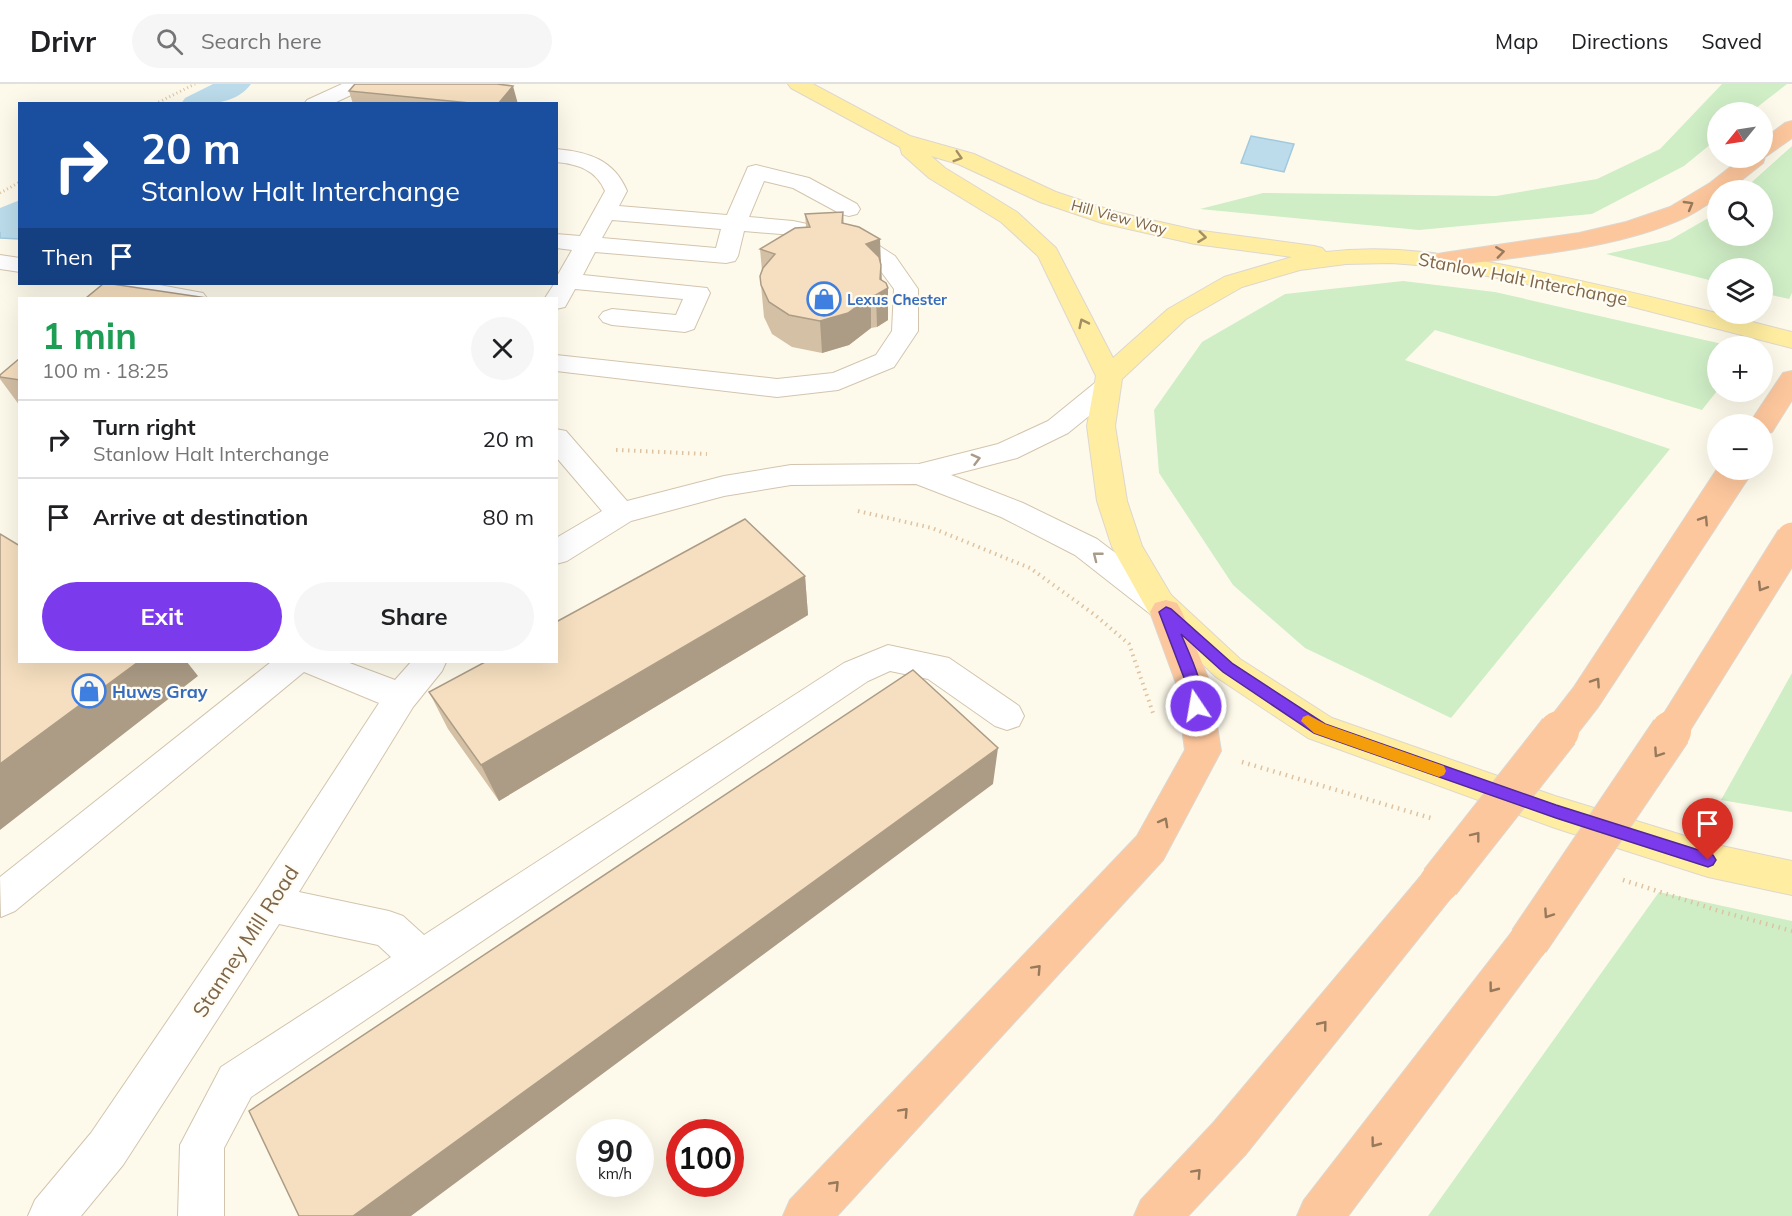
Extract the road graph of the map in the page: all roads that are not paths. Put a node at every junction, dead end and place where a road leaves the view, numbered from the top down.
1 (359, 84) edge
2 (798, 84) edge
3 (318, 102) edge
4 (1792, 127) edge
5 (902, 141) junction
6 (1773, 142) edge
7 (558, 155) edge
8 (1743, 168) edge
9 (849, 209) dead end
10 (605, 212) junction
11 (734, 223) junction
12 (558, 241) edge
13 (588, 244) junction
14 (1346, 257) junction
15 (1443, 260) junction
16 (0, 262) edge
17 (18, 265) edge
18 (121, 285) edge
19 (562, 292) edge
20 (188, 297) edge
21 (612, 317) dead end
22 (1792, 340) edge
23 (558, 363) edge
24 (1792, 379) edge
25 (1107, 382) junction
26 (1770, 414) edge
27 (558, 440) edge
28 (919, 474) junction
29 (1728, 480) edge
30 (621, 513) junction
31 (1792, 537) edge
32 (558, 552) edge
33 (1163, 608) junction
34 (293, 663) edge
35 (316, 663) edge
36 (429, 663) edge
37 (401, 697) junction
38 (1007, 716) dead end
39 (1792, 878) edge
40 (1, 899) edge
41 (270, 904) junction
42 (423, 960) junction
43 (51, 1216) edge
44 (201, 1216) edge
45 (806, 1216) edge
46 (1157, 1216) edge
47 (1320, 1216) edge

1 - 3 street
2 - 5 main road, Hill View Way
4 - 6 highway
5 -> 14 main road, Hill View Way
25 -> 5 main road, Hill View Way
7 - 10 street
15 -> 8 highway
9 - 11 street
10 - 11 street
10 - 13 street
11 - 13 street
11 - 23 street
12 - 13 street
13 - 19 street
14 - 15 main road, Stanlow Halt Interchange
14 - 25 main road, Stanlow Halt Interchange
15 - 22 main road, Stanlow Halt Interchange
16 - 17 street
18 - 20 street
19 - 21 street
24 - 26 highway
28 -> 25 street
25 - 33 main road
27 - 30 street
28 - 30 street
33 -> 28 street
46 -> 29 highway, bridge
30 - 32 street
31 -> 47 highway, bridge
33 - 39 main road
45 -> 33 highway
34 - 40 street
35 - 37 street
36 - 37 street, Stanney Mill Road
37 - 41 street, Stanney Mill Road
38 - 42 street
41 - 42 street
41 - 43 street, Stanney Mill Road
42 - 44 street

